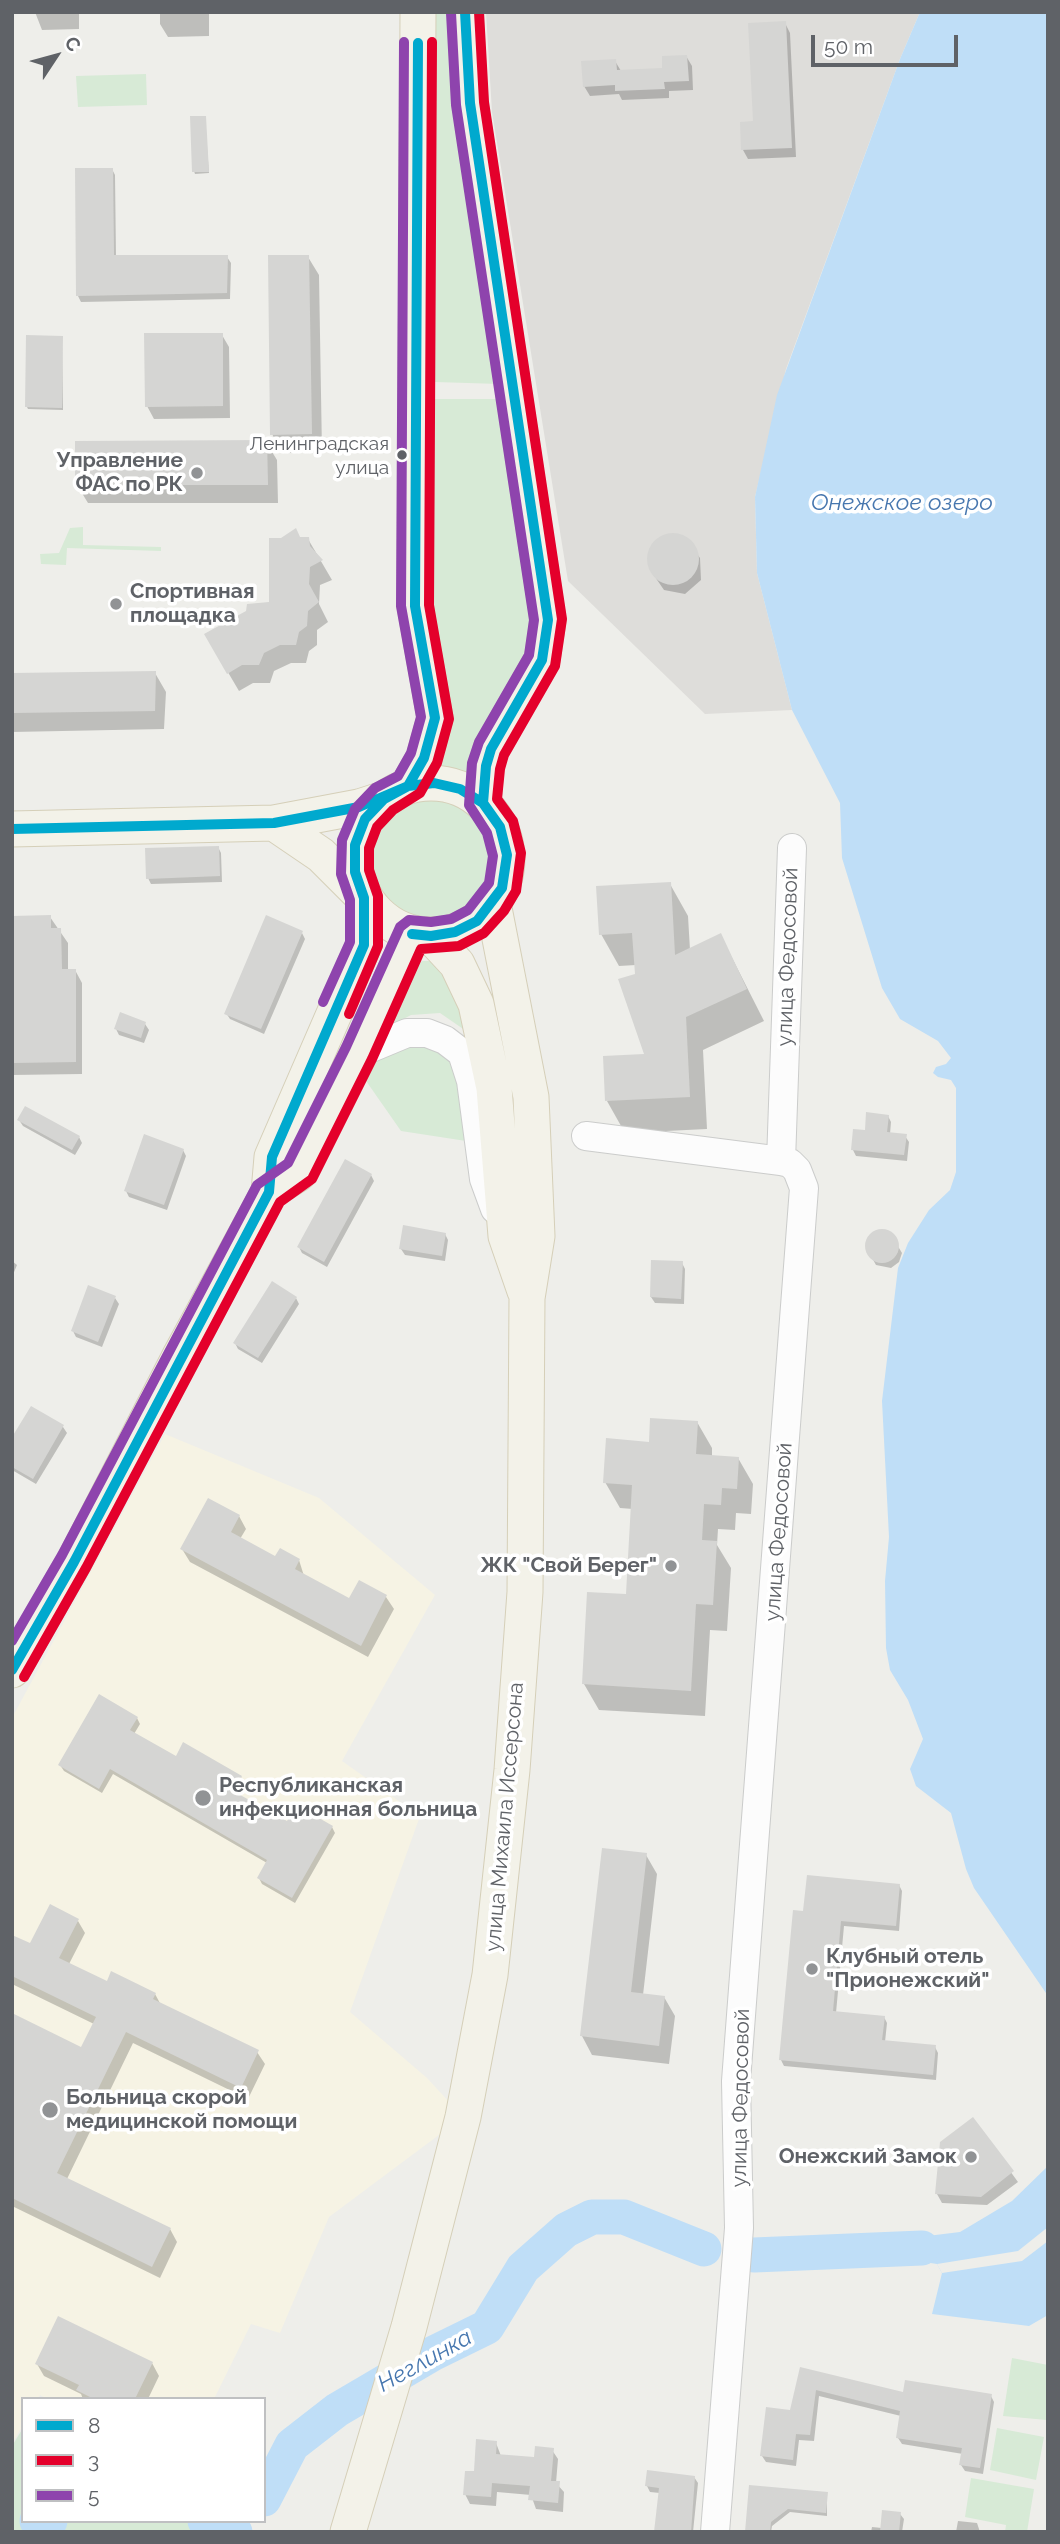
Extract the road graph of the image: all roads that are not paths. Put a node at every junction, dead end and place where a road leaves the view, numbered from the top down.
1 (418, 12) edge
2 (465, 12) edge
3 (396, 792) junction
4 (482, 803) junction
5 (274, 823) junction
6 (12, 829) edge
7 (792, 848) dead end
8 (365, 898) junction
9 (494, 903) junction
10 (421, 935) junction
11 (359, 1053) junction
12 (586, 1136) dead end
13 (781, 1161) junction
14 (269, 1192) junction
15 (506, 1236) junction
16 (527, 1298) junction
17 (12, 1670) edge
18 (348, 2532) edge
19 (715, 2532) edge

1 - 3 main road
2 - 4 main road
3 - 4 main road
3 - 5 main road
3 - 8 main road
4 - 9 main road
5 - 6 main road
5 - 8 main road
7 - 13 street, улица Федосовой
8 - 10 main road
8 - 14 main road
9 - 10 main road
9 - 16 main road, улица Михаила Иссерсона
10 - 11 main road
10 - 15 main road, улица Михаила Иссерсона
11 - 14 main road
11 - 15 street
12 - 13 street
13 - 19 street, улица Федосовой
14 - 17 main road
15 - 16 main road, улица Михаила Иссерсона
16 - 18 main road, улица Михаила Иссерсона

